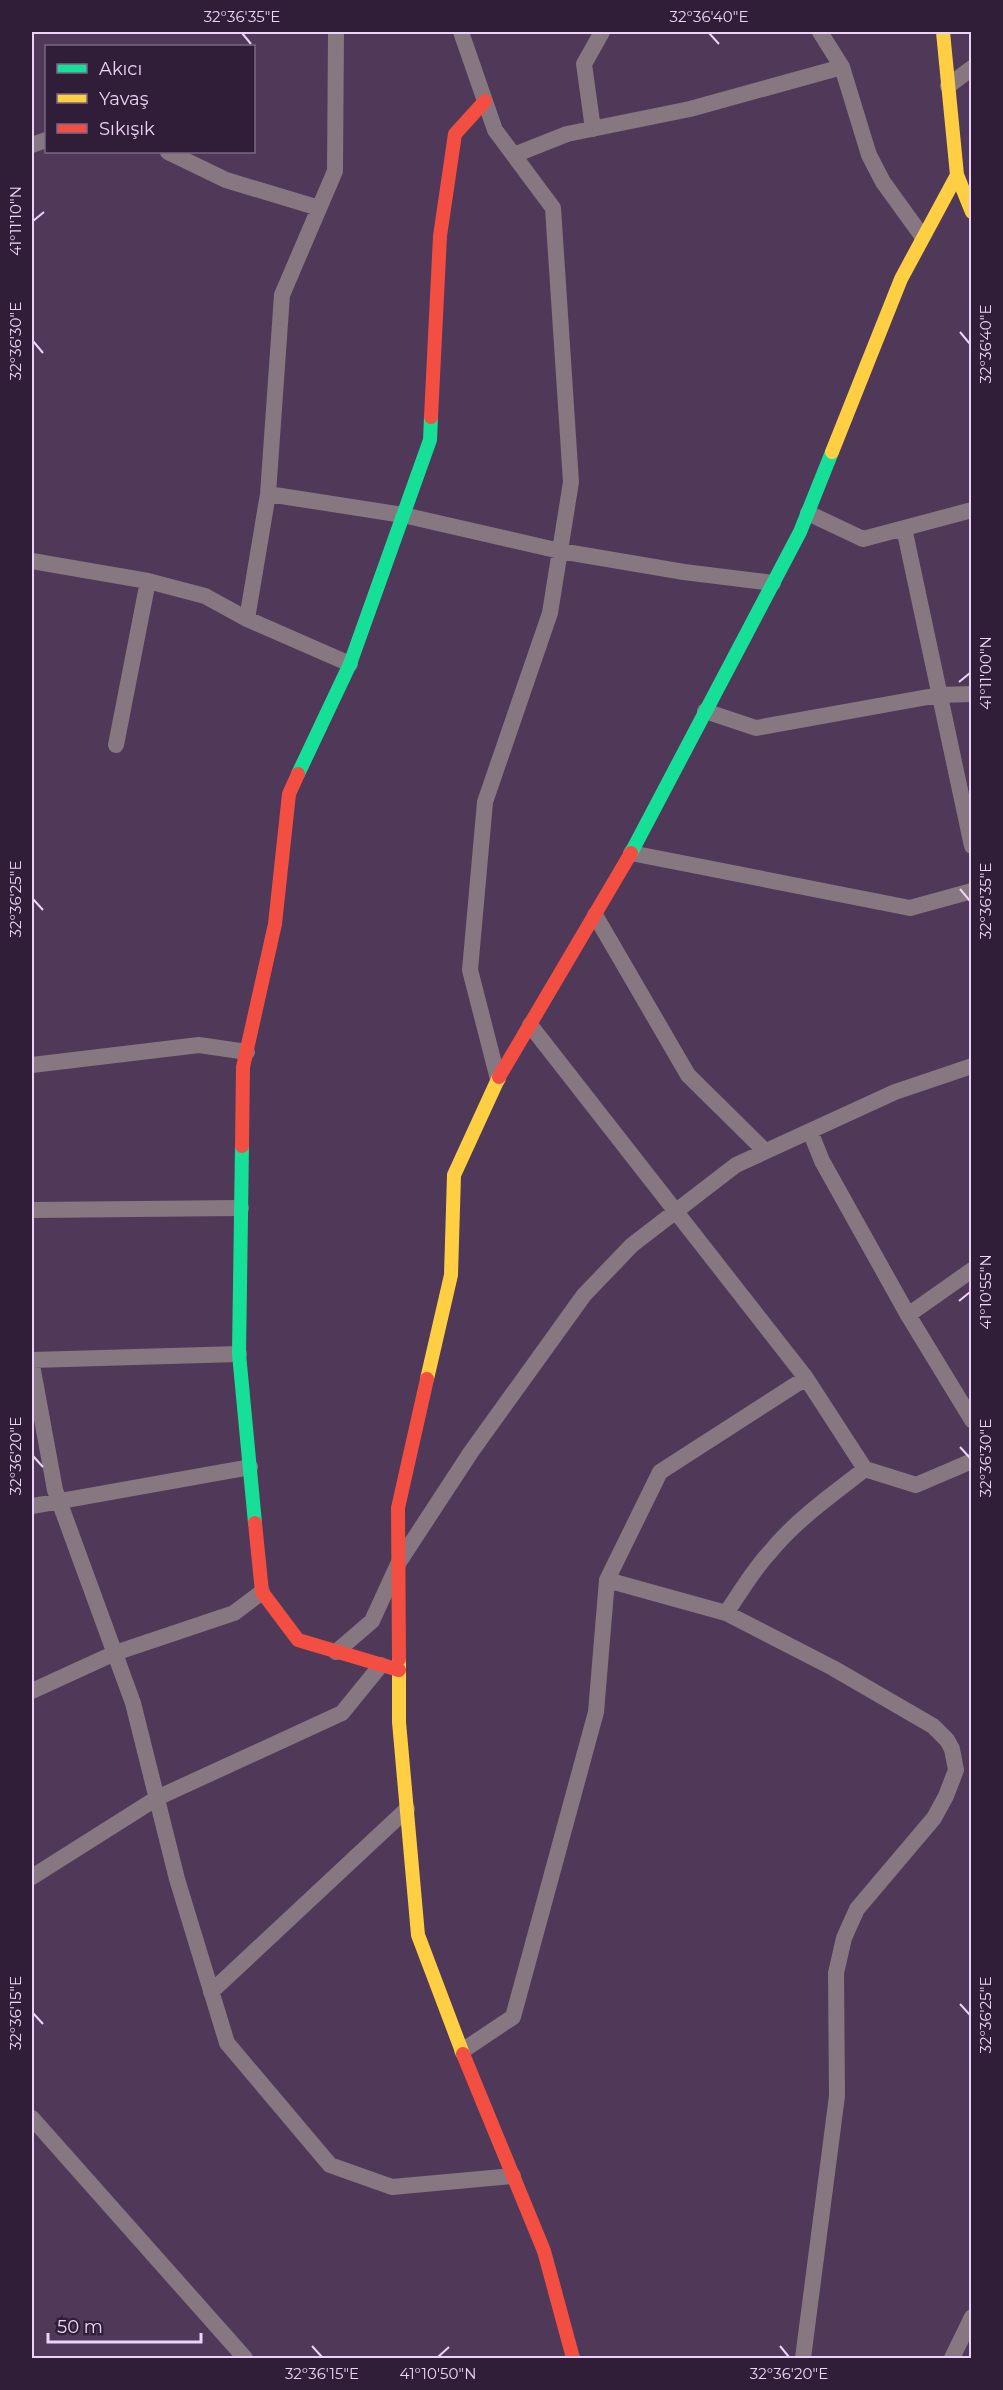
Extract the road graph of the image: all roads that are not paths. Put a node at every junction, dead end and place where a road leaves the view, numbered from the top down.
1 (336, 32) edge
2 (461, 32) edge
3 (602, 32) edge
4 (820, 32) edge
5 (943, 32) edge
6 (842, 67) junction
7 (972, 68) edge
8 (948, 86) junction
9 (485, 101) junction
10 (593, 129) junction
11 (170, 153) edge
12 (514, 155) junction
13 (957, 175) junction
14 (319, 208) junction
15 (972, 212) edge
16 (922, 236) junction
17 (268, 494) junction
18 (972, 510) edge
19 (808, 513) junction
20 (403, 515) junction
21 (904, 528) junction
22 (560, 551) junction
23 (32, 561) edge
24 (148, 581) junction
25 (773, 583) junction
26 (247, 620) junction
27 (350, 664) junction
28 (972, 694) edge
29 (939, 695) junction
30 (705, 711) junction
31 (116, 745) dead end
32 (972, 846) edge
33 (631, 854) junction
34 (972, 891) edge
35 (595, 915) junction
36 (530, 1025) junction
37 (247, 1052) junction
38 (32, 1065) edge
39 (972, 1066) edge
40 (498, 1078) junction
41 (810, 1131) junction
42 (765, 1151) junction
43 (241, 1208) junction
44 (32, 1210) edge
45 (677, 1211) junction
46 (972, 1270) edge
47 (908, 1315) junction
48 (238, 1354) junction
49 (32, 1360) edge
50 (32, 1365) edge
51 (806, 1378) junction
52 (972, 1420) edge
53 (972, 1461) edge
54 (250, 1467) junction
55 (865, 1469) junction
56 (59, 1502) junction
57 (32, 1506) edge
58 (399, 1562) junction
59 (607, 1580) junction
60 (262, 1592) junction
61 (726, 1613) junction
62 (336, 1652) junction
63 (115, 1653) junction
64 (381, 1665) junction
65 (399, 1670) junction
66 (32, 1691) edge
67 (157, 1798) junction
68 (407, 1809) junction
69 (32, 1877) edge
70 (212, 1992) junction
71 (462, 2051) junction
72 (32, 2118) edge
73 (513, 2176) junction
74 (972, 2317) edge
75 (245, 2358) edge
76 (573, 2358) edge
77 (803, 2358) edge
78 (952, 2358) edge

1 - 14 street
2 - 9 street
3 - 10 street
4 - 6 street
5 - 8 street
6 - 10 street
6 - 16 street
7 - 8 street
8 - 13 street
9 - 12 street
9 - 20 street
10 - 12 street
11 - 14 street
12 - 22 street
13 - 15 street
13 - 16 street
14 - 17 street
16 - 19 street
17 - 20 street
17 - 26 street
18 - 21 street
19 - 21 street
19 - 25 street
20 - 22 street
20 - 27 street
21 - 29 street
22 - 25 street
22 - 40 street
23 - 24 street
24 - 26 street
24 - 31 street
25 - 30 street
26 - 27 street
27 - 37 street
28 - 29 street
29 - 30 street
29 - 32 street
30 - 33 street
33 - 34 street
33 - 35 street
35 - 36 street
35 - 42 street
36 - 40 street
36 - 45 street
37 - 38 street
37 - 43 street
39 - 41 street
40 - 58 street
41 - 42 street
41 - 47 street
42 - 45 street
43 - 44 street
43 - 48 street
45 - 51 street
45 - 58 street
46 - 47 street
47 - 52 street
48 - 49 street
48 - 54 street
50 - 56 street
51 - 55 street
51 - 59 street
53 - 55 street
54 - 56 street
54 - 60 street
55 - 61 street
56 - 57 street
56 - 63 street
58 - 62 street
58 - 65 street
59 - 61 street
59 - 71 street
60 - 62 street
60 - 63 street
61 - 77 street
62 - 64 street
63 - 66 street
63 - 67 street
64 - 65 street
64 - 67 street
65 - 68 street
67 - 69 street
67 - 70 street
68 - 70 street
68 - 71 street
70 - 73 street
71 - 73 street
72 - 75 street
73 - 76 street
74 - 78 street

